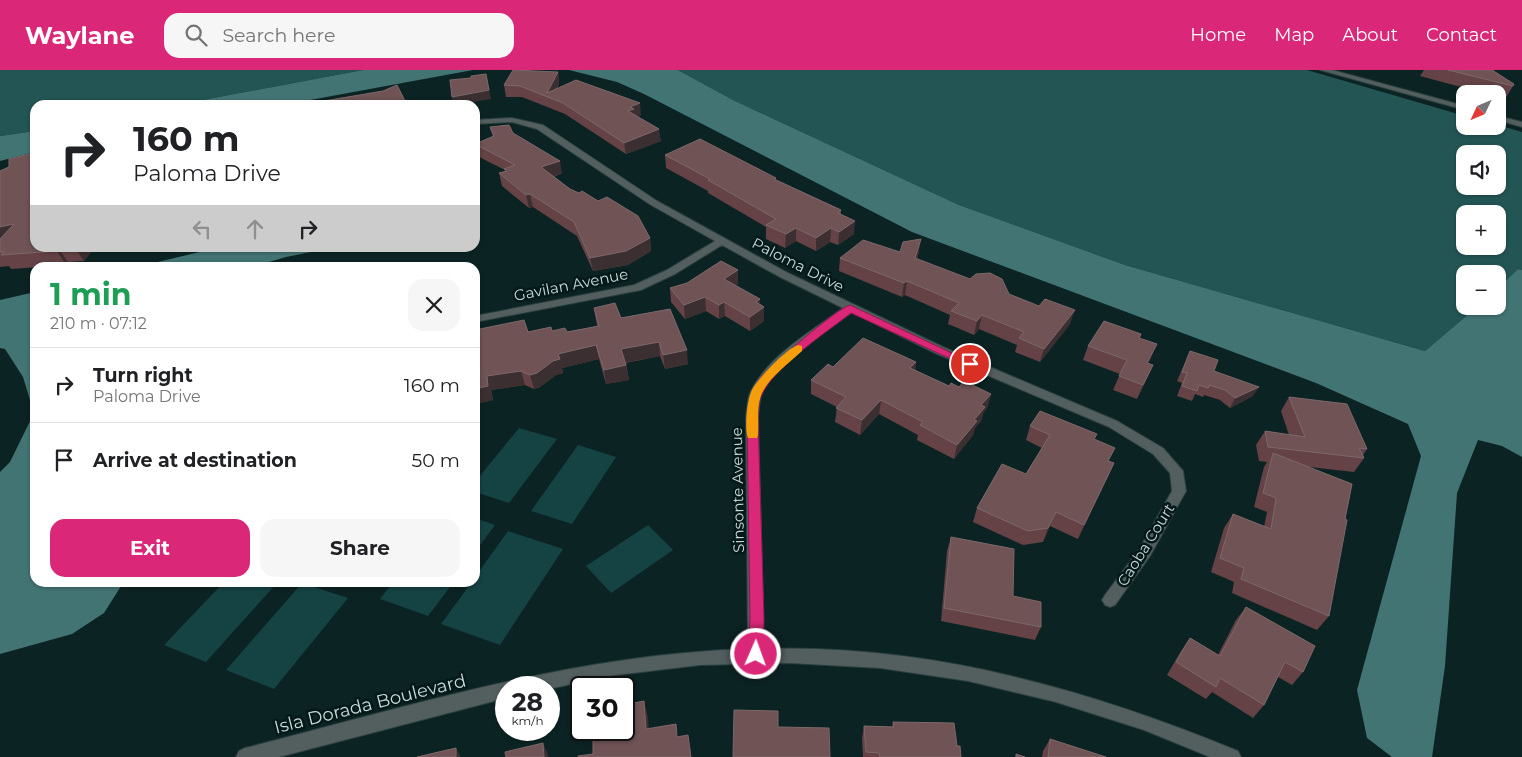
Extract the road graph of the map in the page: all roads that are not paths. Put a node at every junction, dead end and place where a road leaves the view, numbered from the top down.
1 (1324, 70) edge
2 (1337, 70) edge
3 (1355, 77) junction
4 (1456, 105) edge
5 (1506, 120) edge
6 (480, 122) edge
7 (1522, 124) edge
8 (722, 242) junction
9 (850, 308) junction
10 (480, 318) edge
11 (1168, 460) joint
12 (1110, 600) dead end
13 (756, 654) junction
14 (560, 678) edge
15 (495, 693) edge
16 (245, 757) edge
17 (1232, 757) edge

1 - 3 street
2 - 3 street
3 - 4 street
5 - 7 street
6 - 8 street, Paloma Drive
8 - 9 street, Paloma Drive
8 - 10 street, Gavilan Avenue
9 - 11 street, Paloma Drive
9 - 13 street, Sinsonte Avenue
11 - 12 street, Caoba Court
13 - 14 street
13 - 17 street
15 - 16 street, Isla Dorada Boulevard

